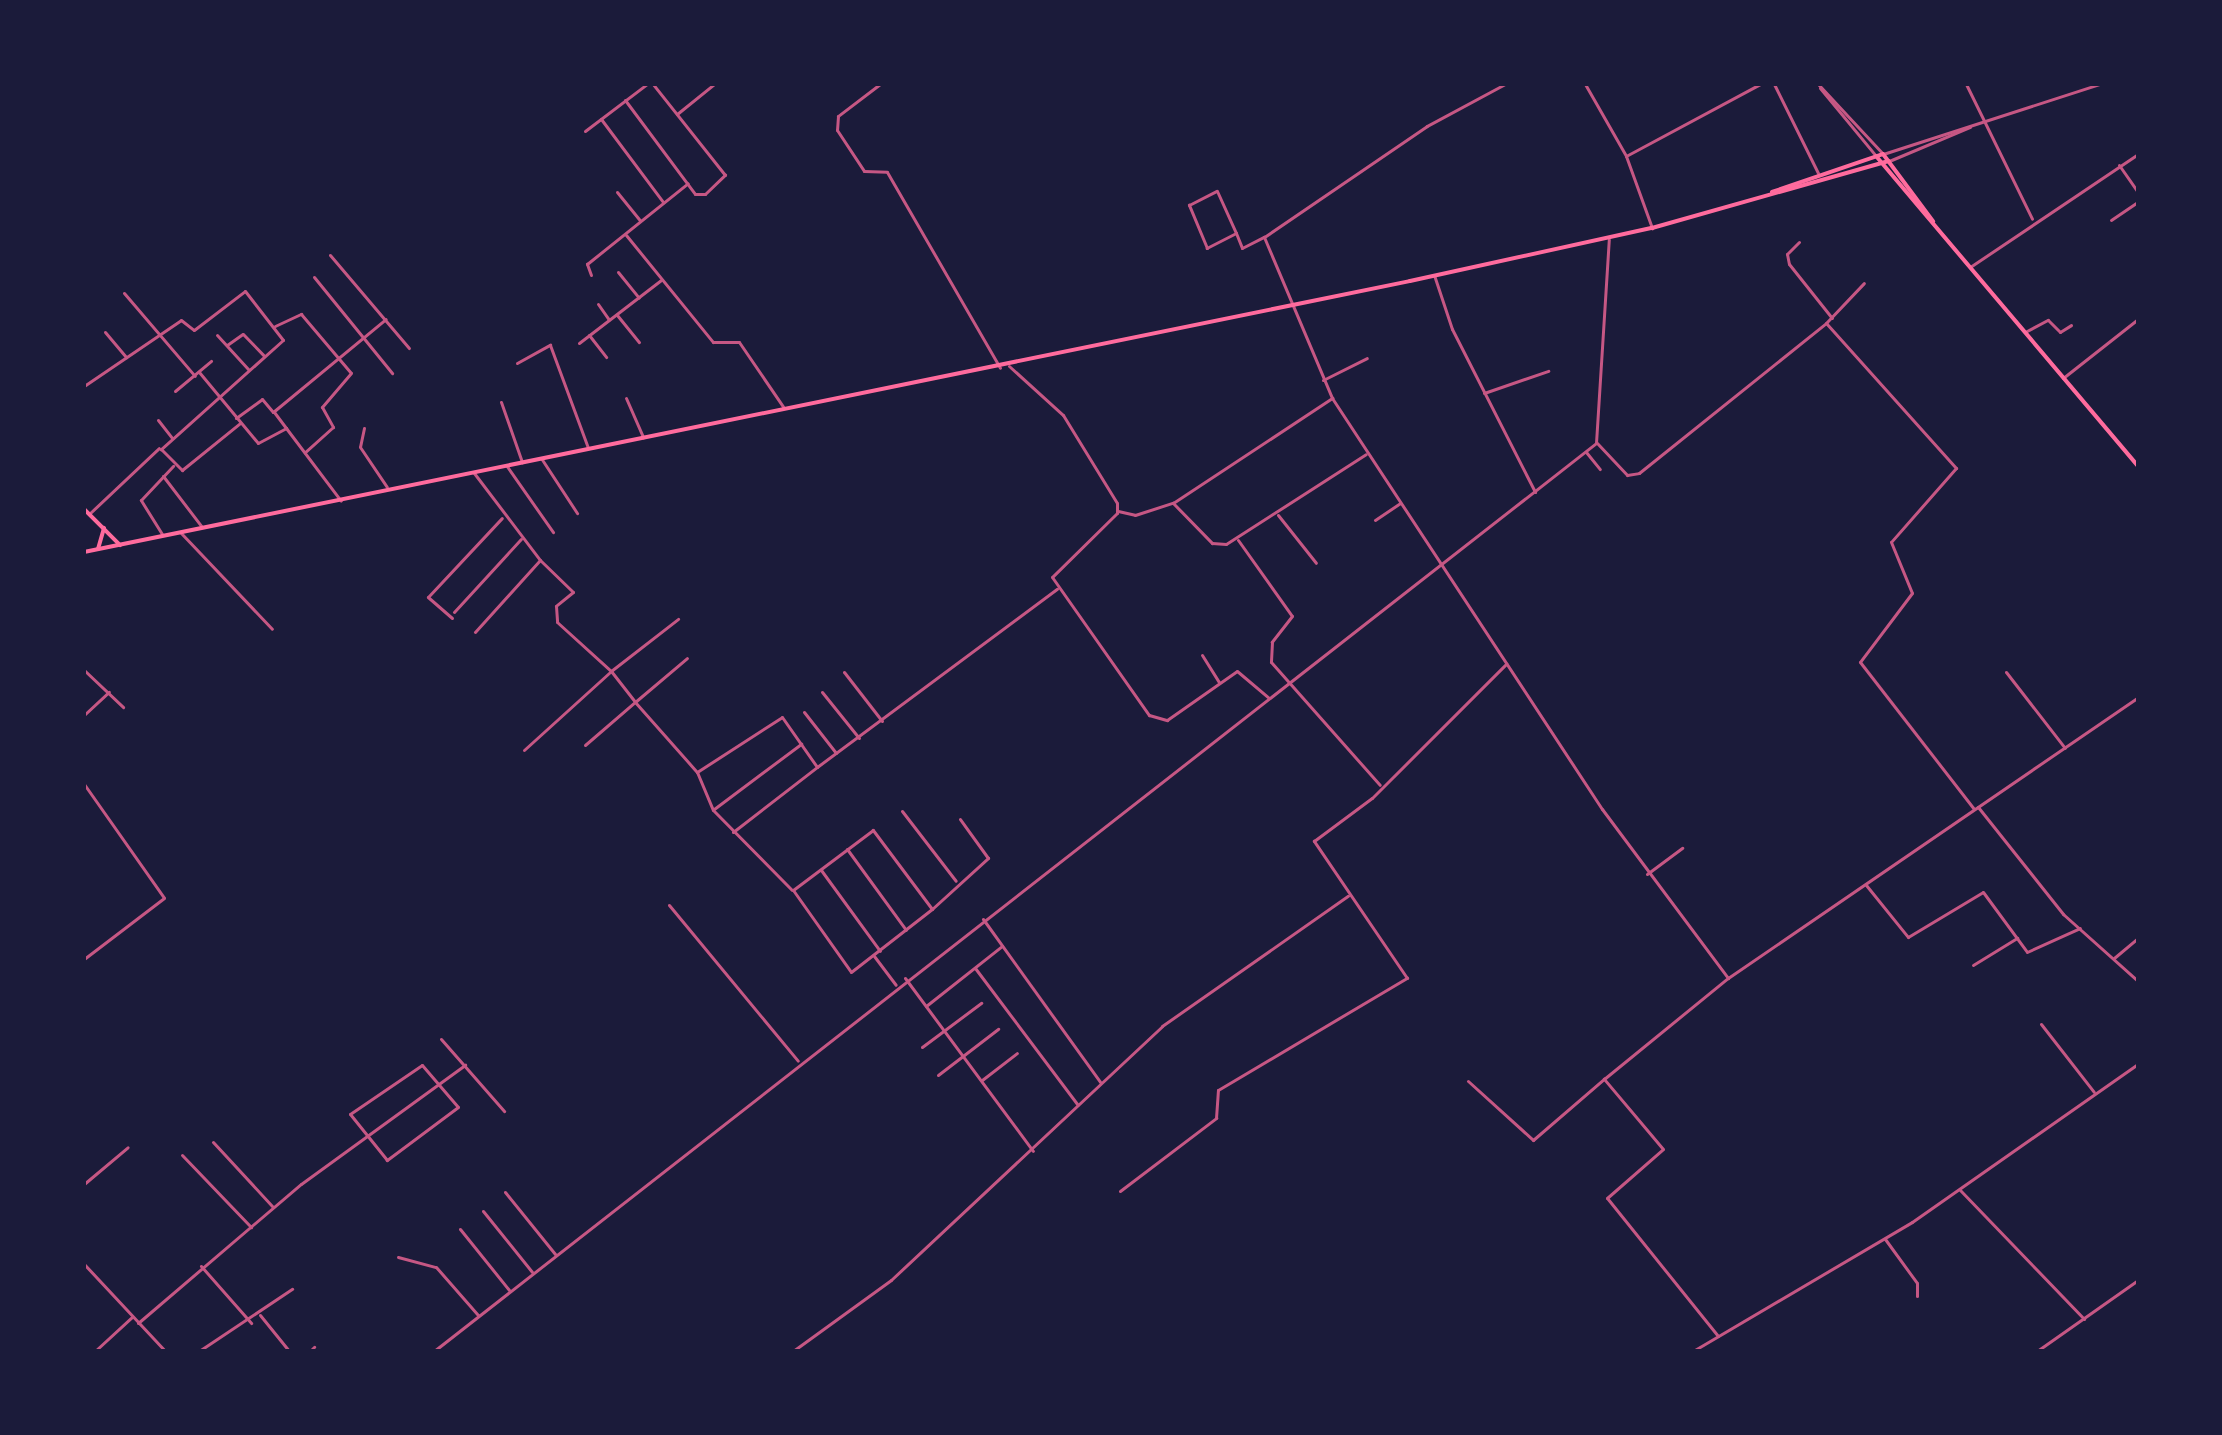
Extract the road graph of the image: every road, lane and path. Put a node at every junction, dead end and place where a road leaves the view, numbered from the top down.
1 (647, 84) edge
2 (653, 84) edge
3 (665, 84) edge
4 (714, 84) edge
5 (880, 84) edge
6 (1487, 84) edge
7 (1505, 84) edge
8 (1585, 84) edge
9 (1760, 84) edge
10 (1774, 84) edge
11 (1818, 84) edge
12 (1966, 84) edge
13 (2100, 84) edge
14 (657, 90) junction
15 (1491, 90) junction
16 (625, 100) junction
17 (677, 114) junction
18 (601, 119) junction
19 (1987, 121) junction
20 (1974, 125) junction
21 (585, 131) dead end
22 (1883, 154) junction
23 (2138, 154) edge
24 (1626, 156) junction
25 (1876, 156) junction
26 (1889, 161) junction
27 (1883, 163) junction
28 (2119, 165) junction
29 (1818, 173) junction
30 (688, 183) junction
31 (617, 192) dead end
32 (1772, 192) junction
33 (2138, 192) edge
34 (663, 202) junction
35 (2138, 202) edge
36 (2032, 219) junction
37 (640, 220) junction
38 (2111, 220) dead end
39 (1935, 225) junction
40 (1652, 228) junction
41 (1236, 233) junction
42 (626, 235) junction
43 (1609, 236) junction
44 (1264, 237) junction
45 (1799, 242) dead end
46 (330, 255) dead end
47 (1970, 267) junction
48 (618, 272) dead end
49 (591, 275) dead end
50 (1434, 275) junction
51 (314, 277) dead end
52 (661, 280) junction
53 (1864, 283) dead end
54 (124, 293) dead end
55 (639, 298) junction
56 (598, 304) dead end
57 (1291, 306) junction
58 (617, 315) junction
59 (1832, 318) junction
60 (386, 319) junction
61 (2138, 319) edge
62 (609, 320) junction
63 (1826, 323) junction
64 (2071, 325) dead end
65 (275, 326) junction
66 (105, 332) dead end
67 (2025, 332) junction
68 (160, 335) junction
69 (217, 335) dead end
70 (589, 335) junction
71 (364, 341) junction
72 (639, 342) dead end
73 (579, 343) dead end
74 (227, 345) junction
75 (409, 348) dead end
76 (264, 356) junction
77 (126, 357) junction
78 (606, 357) dead end
79 (1367, 358) dead end
80 (341, 360) junction
81 (211, 361) dead end
82 (517, 363) dead end
83 (1009, 366) junction
84 (1000, 368) junction
85 (249, 370) junction
86 (1548, 371) dead end
87 (199, 372) junction
88 (392, 373) dead end
89 (195, 376) junction
90 (2063, 378) junction
91 (1323, 380) junction
92 (84, 386) edge
93 (175, 391) dead end
94 (1484, 393) junction
95 (220, 397) junction
96 (626, 398) dead end
97 (1332, 398) junction
98 (501, 402) dead end
99 (785, 409) junction
100 (273, 412) junction
101 (236, 418) junction
102 (158, 420) dead end
103 (240, 423) junction
104 (286, 428) junction
105 (364, 428) dead end
106 (643, 437) junction
107 (172, 438) junction
108 (1596, 443) junction
109 (161, 447) junction
110 (588, 448) junction
111 (305, 452) junction
112 (1586, 452) junction
113 (1368, 453) junction
114 (541, 458) junction
115 (522, 462) junction
116 (506, 465) junction
117 (173, 466) junction
118 (2138, 466) edge
119 (1600, 469) dead end
120 (474, 473) junction
121 (163, 476) junction
122 (387, 487) junction
123 (1535, 493) junction
124 (341, 501) junction
125 (1173, 503) junction
126 (1400, 503) junction
127 (84, 509) edge
128 (1118, 511) junction
129 (577, 513) dead end
130 (89, 514) junction
131 (1278, 515) junction
132 (503, 517) junction
133 (1375, 520) dead end
134 (104, 528) junction
135 (203, 529) junction
136 (553, 532) dead end
137 (181, 533) junction
138 (164, 537) junction
139 (521, 539) junction
140 (1238, 540) junction
141 (120, 545) junction
142 (98, 549) junction
143 (84, 552) edge
144 (540, 560) junction
145 (1316, 563) dead end
146 (1441, 565) junction
147 (1057, 589) junction
148 (678, 619) dead end
149 (272, 629) dead end
150 (475, 632) dead end
151 (1202, 655) dead end
152 (687, 658) dead end
153 (1506, 664) junction
154 (84, 670) edge
155 (611, 671) junction
156 (844, 672) dead end
157 (2006, 672) dead end
158 (1219, 682) junction
159 (1291, 682) junction
160 (109, 692) junction
161 (822, 692) dead end
162 (2138, 697) edge
163 (1269, 698) junction
164 (635, 702) junction
165 (123, 707) dead end
166 (804, 712) dead end
167 (84, 715) edge
168 (882, 721) junction
169 (859, 738) junction
170 (801, 744) junction
171 (585, 745) dead end
172 (2065, 748) junction
173 (524, 750) dead end
174 (837, 754) junction
175 (817, 767) junction
176 (697, 772) junction
177 (84, 784) edge
178 (1380, 785) junction
179 (1976, 808) junction
180 (713, 810) junction
181 (902, 811) dead end
182 (960, 819) dead end
183 (733, 832) junction
184 (1682, 848) dead end
185 (847, 849) junction
186 (820, 869) junction
187 (1647, 874) junction
188 (956, 881) junction
189 (1865, 883) junction
190 (793, 890) junction
191 (1348, 896) junction
192 (669, 905) dead end
193 (932, 909) junction
194 (983, 919) junction
195 (2080, 928) junction
196 (906, 930) junction
197 (2017, 938) junction
198 (2138, 938) edge
199 (1002, 946) junction
200 (880, 951) junction
201 (874, 956) junction
202 (2114, 958) junction
203 (84, 959) edge
204 (1973, 965) dead end
205 (975, 968) junction
206 (905, 978) junction
207 (1728, 978) junction
208 (2138, 981) edge
209 (896, 985) junction
210 (981, 1003) dead end
211 (926, 1006) junction
212 (2041, 1024) dead end
213 (998, 1029) dead end
214 (945, 1030) junction
215 (441, 1039) dead end
216 (922, 1047) dead end
217 (1017, 1053) dead end
218 (964, 1055) junction
219 (798, 1061) junction
220 (2138, 1064) edge
221 (465, 1065) junction
222 (938, 1075) dead end
223 (1604, 1079) junction
224 (982, 1080) junction
225 (1468, 1081) dead end
226 (1100, 1082) junction
227 (441, 1086) junction
228 (2094, 1092) junction
229 (1078, 1106) junction
230 (504, 1111) dead end
231 (364, 1134) junction
232 (213, 1142) dead end
233 (128, 1147) dead end
234 (1033, 1151) junction
235 (182, 1155) dead end
236 (84, 1184) edge
237 (1960, 1190) junction
238 (1120, 1191) dead end
239 (505, 1192) dead end
240 (273, 1207) junction
241 (483, 1211) dead end
242 (251, 1227) junction
243 (460, 1229) dead end
244 (1885, 1239) junction
245 (555, 1254) junction
246 (398, 1257) dead end
247 (84, 1264) edge
248 (201, 1266) junction
249 (532, 1272) junction
250 (2138, 1280) edge
251 (292, 1289) dead end
252 (509, 1290) junction
253 (1917, 1296) dead end
254 (260, 1315) junction
255 (478, 1315) junction
256 (132, 1317) junction
257 (2084, 1319) junction
258 (138, 1323) junction
259 (251, 1323) junction
260 (1718, 1336) junction
261 (161, 1347) junction
262 (314, 1347) dead end
263 (95, 1351) edge
264 (156, 1351) edge
265 (165, 1351) edge
266 (199, 1351) edge
267 (289, 1351) edge
268 (310, 1351) edge
269 (434, 1351) edge
270 (793, 1351) edge
271 (1693, 1351) edge
272 (2037, 1351) edge

1 - 16 street
2 - 14 street
3 - 14 street
4 - 17 street
5 - 84 street
6 - 15 street
7 - 15 street
8 - 24 street
9 - 24 street
10 - 29 street
11 - 22 street
11 - 25 street
12 - 19 street
13 - 19 street
14 - 17 street
15 - 44 street
16 - 18 street
16 - 30 street
17 - 30 street
18 - 21 street
18 - 34 street
19 - 20 street
19 - 36 street
20 - 22 street
20 - 26 street
22 - 25 main road
22 - 26 main road
23 - 28 street
24 - 40 street
25 - 27 main road
25 - 29 main road
26 - 27 main road
26 - 39 main road
27 - 32 main road
27 - 39 main road
28 - 33 street
28 - 36 street
29 - 32 main road
30 - 34 street
31 - 37 street
32 - 40 main road
34 - 37 street
35 - 38 street
36 - 47 street
37 - 42 street
39 - 47 main road
40 - 43 main road
41 - 41 street
41 - 44 street
42 - 49 street
42 - 52 street
43 - 50 main road
43 - 108 street
44 - 57 street
45 - 59 street
46 - 60 street
47 - 67 main road
48 - 55 street
50 - 57 main road
50 - 94 street
51 - 71 street
52 - 55 street
52 - 99 street
53 - 59 street
54 - 68 street
55 - 58 street
56 - 62 street
57 - 83 main road
57 - 91 street
58 - 62 street
58 - 72 street
59 - 63 street
60 - 71 street
60 - 75 street
61 - 90 street
62 - 70 street
63 - 108 street
63 - 179 street
64 - 67 street
65 - 68 street
65 - 76 street
65 - 80 street
66 - 77 street
67 - 90 main road
68 - 77 street
68 - 89 street
69 - 74 street
70 - 73 street
70 - 78 street
71 - 80 street
71 - 88 street
74 - 76 street
74 - 85 street
76 - 85 street
77 - 92 street
79 - 91 street
80 - 100 street
80 - 111 street
81 - 87 street
82 - 110 street
83 - 84 main road
83 - 128 street
84 - 99 main road
85 - 95 street
86 - 94 street
87 - 89 street
87 - 95 street
89 - 93 street
90 - 118 main road
91 - 97 street
94 - 123 street
95 - 101 street
95 - 107 street
96 - 106 street
97 - 113 street
97 - 125 street
98 - 115 street
99 - 106 main road
100 - 101 street
100 - 104 street
101 - 103 street
102 - 107 street
103 - 104 street
103 - 117 street
104 - 111 street
105 - 122 street
106 - 110 main road
107 - 109 street
108 - 112 street
109 - 117 street
109 - 130 street
110 - 114 main road
111 - 124 street
112 - 119 street
112 - 123 street
113 - 126 street
113 - 131 street
114 - 115 main road
114 - 129 street
115 - 116 main road
116 - 120 main road
116 - 136 street
117 - 121 street
120 - 122 main road
120 - 132 street
121 - 135 street
121 - 138 street
122 - 124 main road
123 - 146 street
124 - 135 main road
125 - 128 street
125 - 140 street
126 - 133 street
126 - 146 street
127 - 130 main road
128 - 147 street
130 - 134 main road
131 - 140 street
131 - 145 street
132 - 139 street
132 - 139 street
134 - 141 main road
134 - 142 main road
135 - 137 main road
137 - 138 main road
137 - 149 street
138 - 141 main road
139 - 144 street
140 - 159 street
141 - 142 main road
142 - 143 main road
144 - 150 street
144 - 155 street
146 - 153 street
146 - 159 street
147 - 158 street
147 - 168 street
148 - 155 street
151 - 158 street
152 - 164 street
153 - 178 street
153 - 187 street
154 - 160 street
155 - 164 street
155 - 173 street
156 - 168 street
157 - 172 street
158 - 163 street
159 - 163 street
159 - 178 street
160 - 165 street
160 - 167 street
161 - 169 street
162 - 172 street
163 - 194 street
164 - 171 street
164 - 176 street
166 - 174 street
168 - 169 street
169 - 174 street
170 - 175 street
170 - 176 street
170 - 180 street
172 - 179 street
174 - 175 street
175 - 183 street
176 - 180 street
177 - 203 street
178 - 191 street
179 - 189 street
179 - 195 street
180 - 183 street
181 - 188 street
182 - 188 street
183 - 190 street
184 - 187 street
185 - 186 street
185 - 193 street
185 - 196 street
186 - 190 street
186 - 200 street
187 - 207 street
188 - 193 street
189 - 197 street
189 - 207 street
190 - 201 street
191 - 226 street
191 - 238 street
192 - 219 street
193 - 196 street
194 - 199 street
194 - 206 street
195 - 197 street
195 - 202 street
196 - 200 street
197 - 204 street
198 - 202 street
199 - 205 street
199 - 226 street
200 - 201 street
201 - 209 street
202 - 208 street
205 - 211 street
205 - 229 street
206 - 209 street
206 - 211 street
207 - 223 street
209 - 219 street
210 - 214 street
211 - 214 street
212 - 228 street
213 - 218 street
214 - 216 street
214 - 218 street
215 - 221 street
217 - 224 street
218 - 222 street
218 - 224 street
219 - 245 street
220 - 228 street
221 - 227 street
221 - 230 street
223 - 225 street
223 - 260 street
224 - 234 street
226 - 229 street
227 - 231 street
227 - 231 street
227 - 231 street
228 - 237 street
229 - 234 street
231 - 240 street
232 - 240 street
233 - 236 street
234 - 270 street
235 - 242 street
237 - 244 street
237 - 257 street
239 - 245 street
240 - 242 street
241 - 249 street
242 - 248 street
243 - 252 street
244 - 253 street
244 - 260 street
245 - 249 street
246 - 255 street
247 - 256 street
248 - 258 street
248 - 259 street
249 - 252 street
250 - 257 street
251 - 254 street
252 - 255 street
254 - 259 street
254 - 267 street
255 - 269 street
256 - 258 street
256 - 263 street
257 - 272 street
258 - 261 street
259 - 266 street
260 - 271 street
261 - 264 street
261 - 265 street
262 - 268 street

